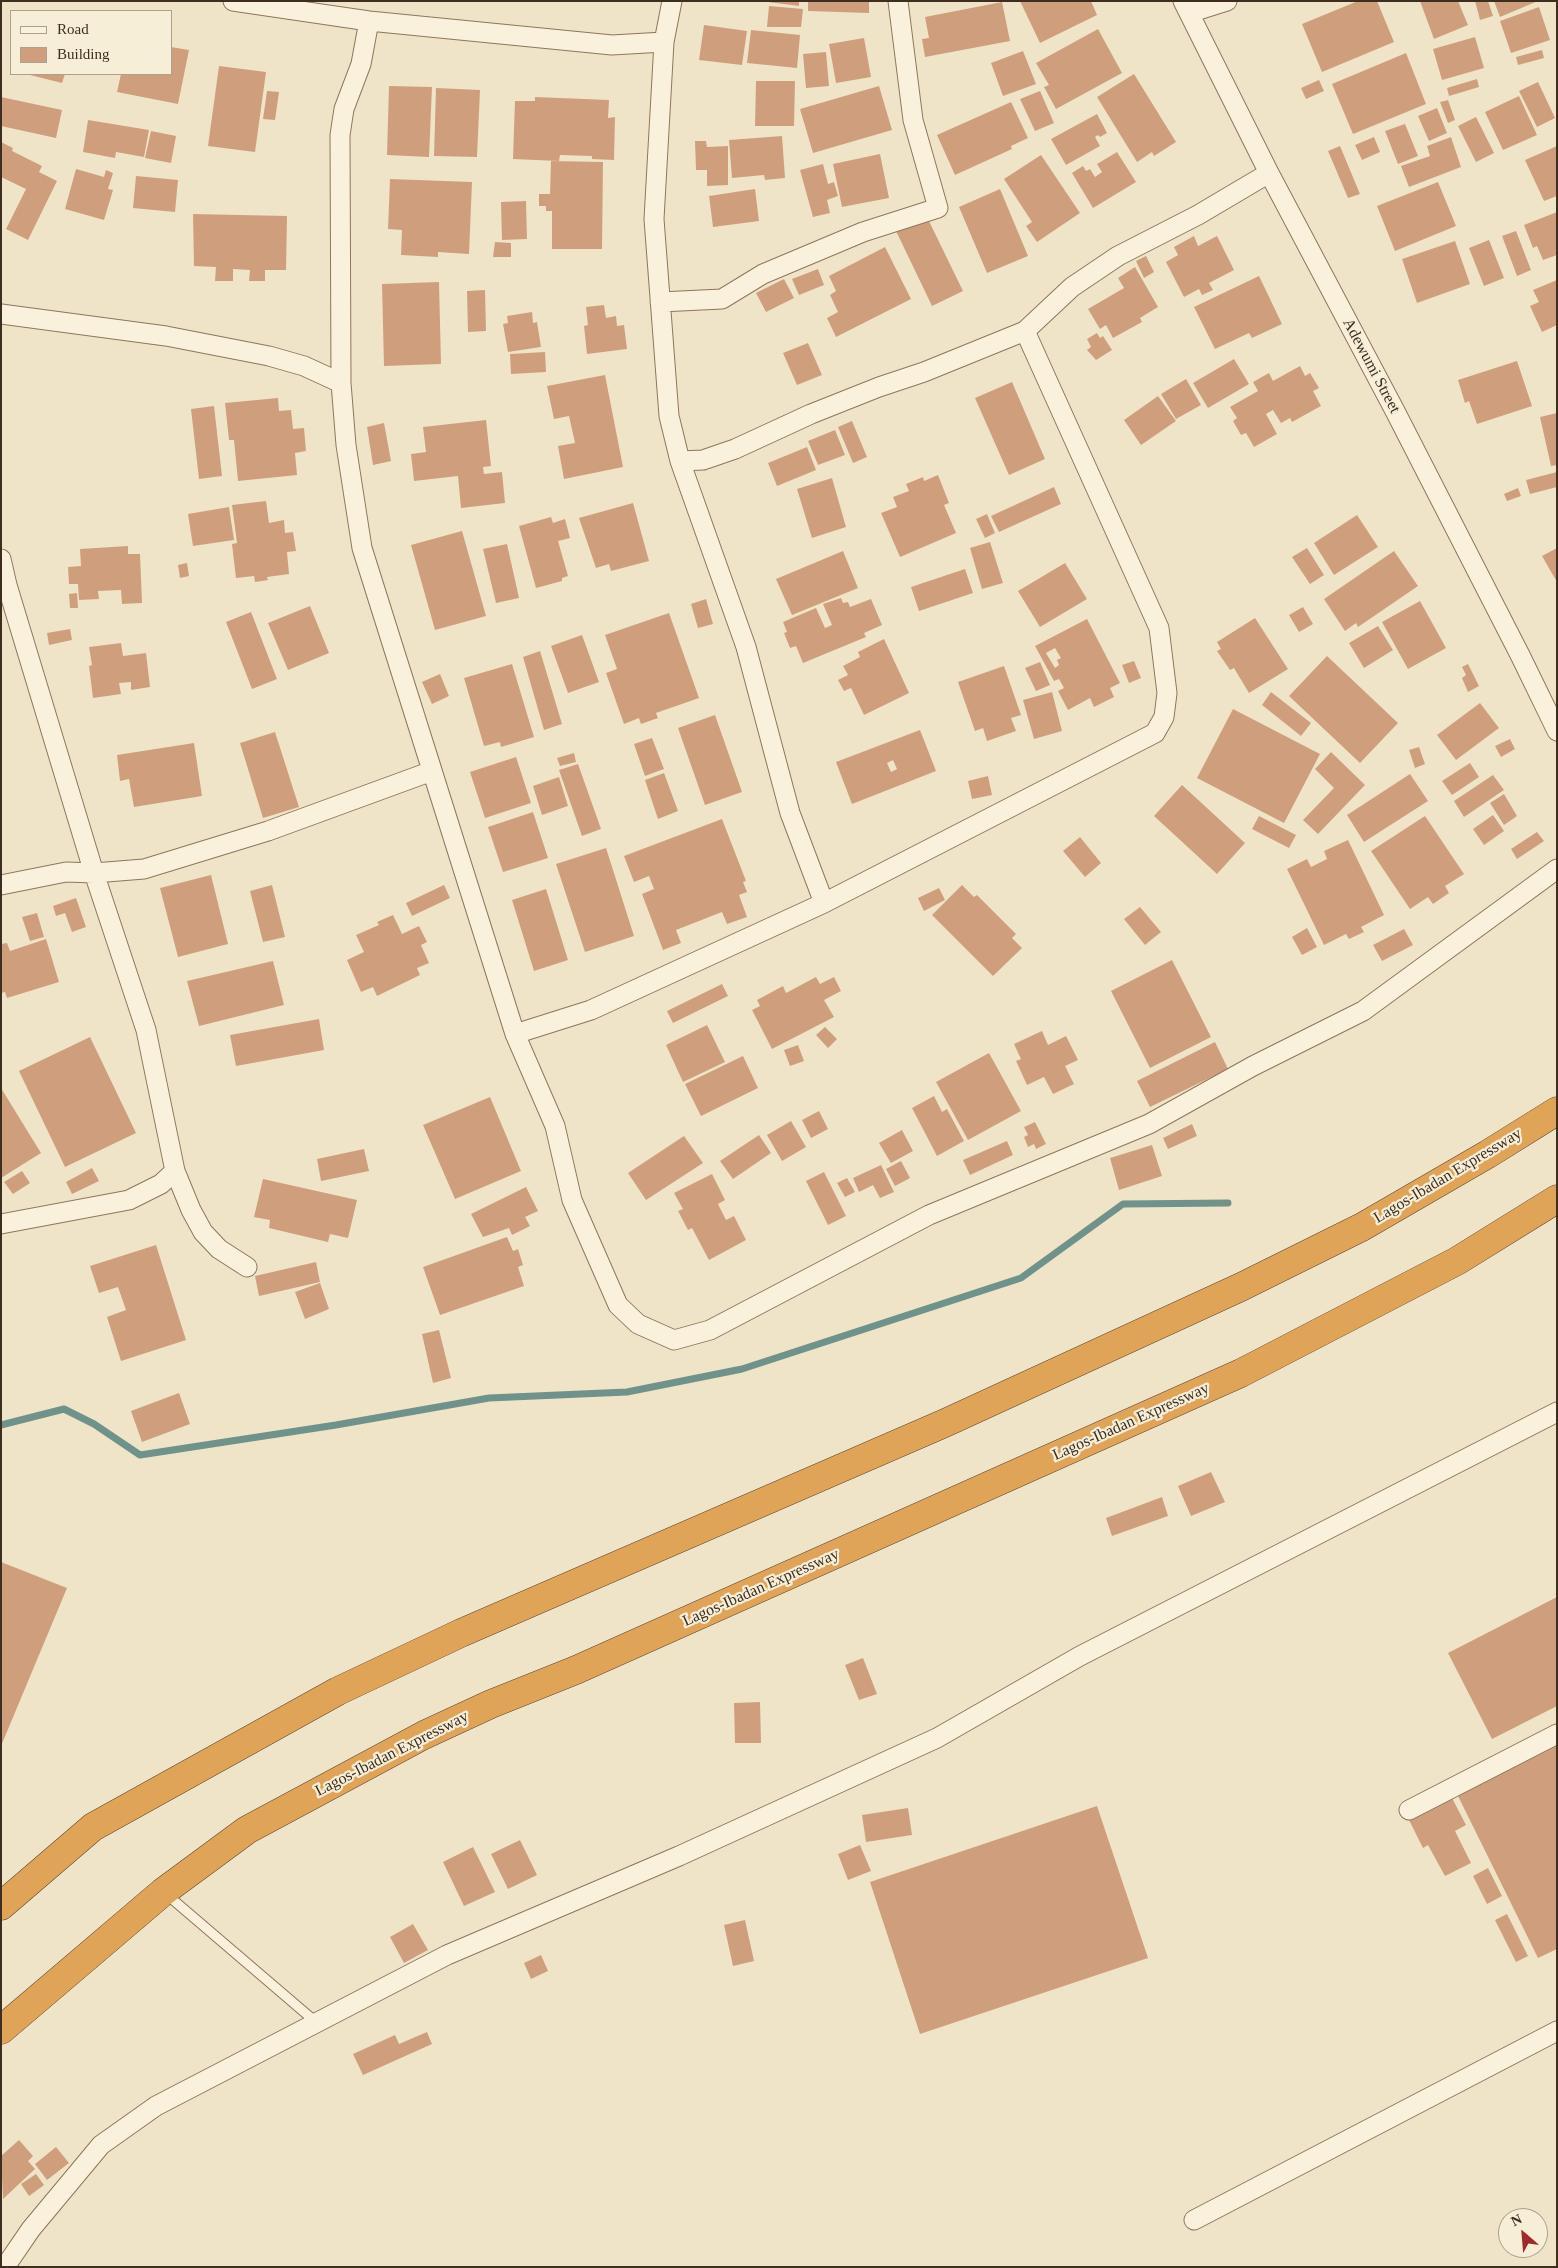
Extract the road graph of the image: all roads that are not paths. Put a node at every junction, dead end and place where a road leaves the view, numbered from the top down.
1 (233, 1) edge
2 (672, 1) edge
3 (898, 1) edge
4 (1227, 1) edge
5 (1186, 7) edge
6 (368, 21) junction
7 (664, 42) junction
8 (1269, 173) junction
9 (660, 302) junction
10 (1, 314) edge
11 (1024, 331) junction
12 (341, 383) junction
13 (680, 462) junction
14 (1, 558) edge
15 (1557, 731) edge
16 (432, 771) junction
17 (1557, 869) edge
18 (94, 873) junction
19 (1, 885) edge
20 (824, 903) junction
21 (515, 1034) junction
22 (1557, 1111) edge
23 (175, 1171) junction
24 (1557, 1199) edge
25 (1, 1224) edge
26 (247, 1267) dead end
27 (1557, 1412) edge
28 (1557, 1734) edge
29 (1409, 1810) dead end
30 (163, 1892) junction
31 (1, 1906) edge
32 (317, 2023) junction
33 (1, 2030) edge
34 (1557, 2032) edge
35 (1194, 2220) dead end
36 (5, 2267) edge

1 - 6 street
2 - 7 street
3 - 9 street
4 - 5 street
5 - 8 street, Adewumi Street
6 - 7 street
6 - 12 street
7 - 9 street
8 - 11 street
8 - 15 street, Adewumi Street
9 - 13 street
10 - 12 street
11 - 13 street
11 - 20 street
12 - 16 street
13 - 20 street
14 - 18 street
16 - 18 street
16 - 21 street
17 - 21 street
18 - 19 street
18 - 23 street
20 - 21 street
22 - 31 highway, Lagos-Ibadan Expressway
23 - 25 street
23 - 26 street
24 - 30 highway, Lagos-Ibadan Expressway
27 - 32 street
28 - 29 street
30 - 32 lane
30 - 33 highway, Lagos-Ibadan Expressway
32 - 36 street
34 - 35 street

